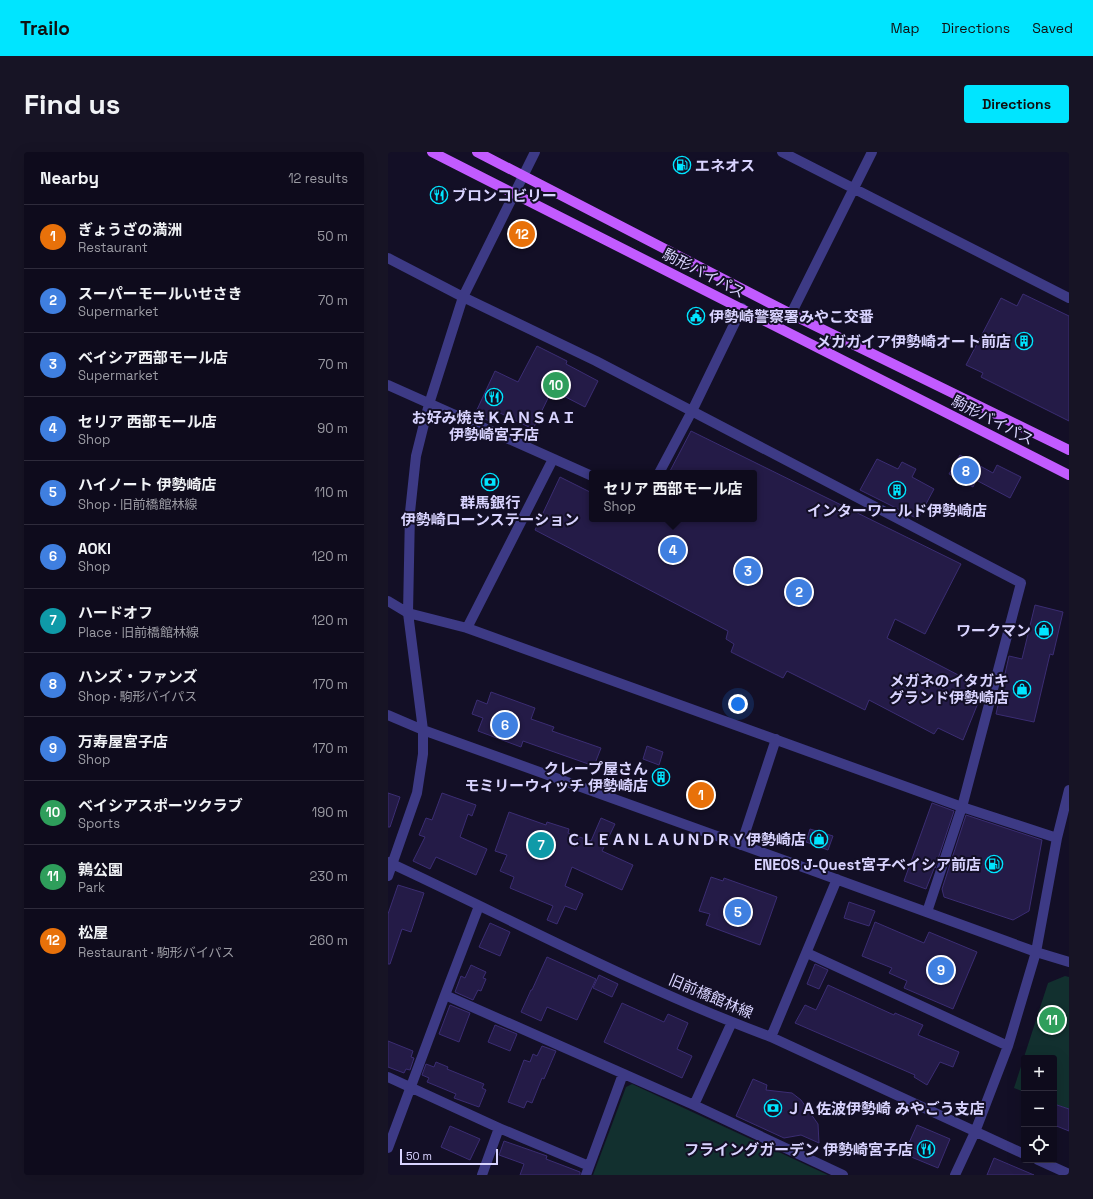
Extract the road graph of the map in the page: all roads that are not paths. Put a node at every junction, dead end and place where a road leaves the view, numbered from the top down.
1 (432, 152) edge
2 (477, 152) edge
3 (535, 152) edge
4 (782, 152) edge
5 (872, 152) edge
6 (523, 176) junction
7 (854, 189) junction
8 (515, 194) junction
9 (388, 258) edge
10 (463, 297) junction
11 (1069, 298) edge
12 (742, 308) junction
13 (792, 314) junction
14 (388, 385) edge
15 (429, 404) junction
16 (692, 411) junction
17 (1069, 450) edge
18 (553, 459) junction
19 (661, 470) edge
20 (589, 475) edge
21 (1069, 475) edge
22 (388, 601) edge
23 (408, 613) junction
24 (467, 628) junction
25 (388, 716) edge
26 (423, 730) junction
27 (776, 739) junction
28 (1069, 790) edge
29 (962, 807) junction
30 (1057, 838) junction
31 (741, 845) junction
32 (390, 863) edge
33 (388, 876) edge
34 (837, 879) junction
35 (479, 906) junction
36 (928, 912) junction
37 (1036, 952) junction
38 (807, 953) junction
39 (1069, 962) edge
40 (445, 995) junction
41 (732, 1022) junction
42 (771, 1037) junction
43 (1008, 1046) junction
44 (623, 1074) junction
45 (388, 1077) edge
46 (411, 1088) junction
47 (694, 1105) junction
48 (499, 1128) junction
49 (975, 1132) junction
50 (388, 1148) edge
51 (1021, 1153) edge
52 (1045, 1163) edge
53 (587, 1171) edge
54 (1069, 1174) edge
55 (482, 1175) edge
56 (842, 1175) edge
57 (954, 1175) edge

1 - 8 main road, 駒形バイパス
2 - 6 main road, 駒形バイパス
3 - 6 street
4 - 7 street
5 - 7 street
6 - 8 street
6 - 13 main road, 駒形バイパス
7 - 11 street
7 - 13 street
8 - 10 street
8 - 12 main road, 駒形バイパス
9 - 10 street
10 - 15 street
10 - 16 street
12 - 16 street
12 - 21 main road, 駒形バイパス
13 - 17 main road, 駒形バイパス
14 - 15 street
15 - 18 street
15 - 23 street
16 - 19 street
16 - 29 street
18 - 20 street
18 - 24 street
22 - 23 street
23 - 24 street
23 - 26 street
24 - 27 street
25 - 26 street
26 - 31 street
26 - 32 street
27 - 29 street
27 - 31 street
28 - 30 street
29 - 30 street
29 - 36 street
30 - 37 street
31 - 34 street
32 - 33 street
32 - 35 street, 旧前橋館林線
34 - 36 street
34 - 38 street
35 - 40 street
35 - 41 street, 旧前橋館林線
36 - 37 street
37 - 39 street
37 - 43 street
38 - 42 street
38 - 43 street
40 - 44 street
40 - 46 street
41 - 42 street, 旧前橋館林線
41 - 47 street
42 - 49 street, 旧前橋館林線
43 - 49 street
44 - 47 street
44 - 53 street
45 - 46 street
46 - 48 street
46 - 50 street
47 - 56 street
48 - 53 street
48 - 55 street
49 - 51 street, 旧前橋館林線
49 - 57 street
52 - 54 street

